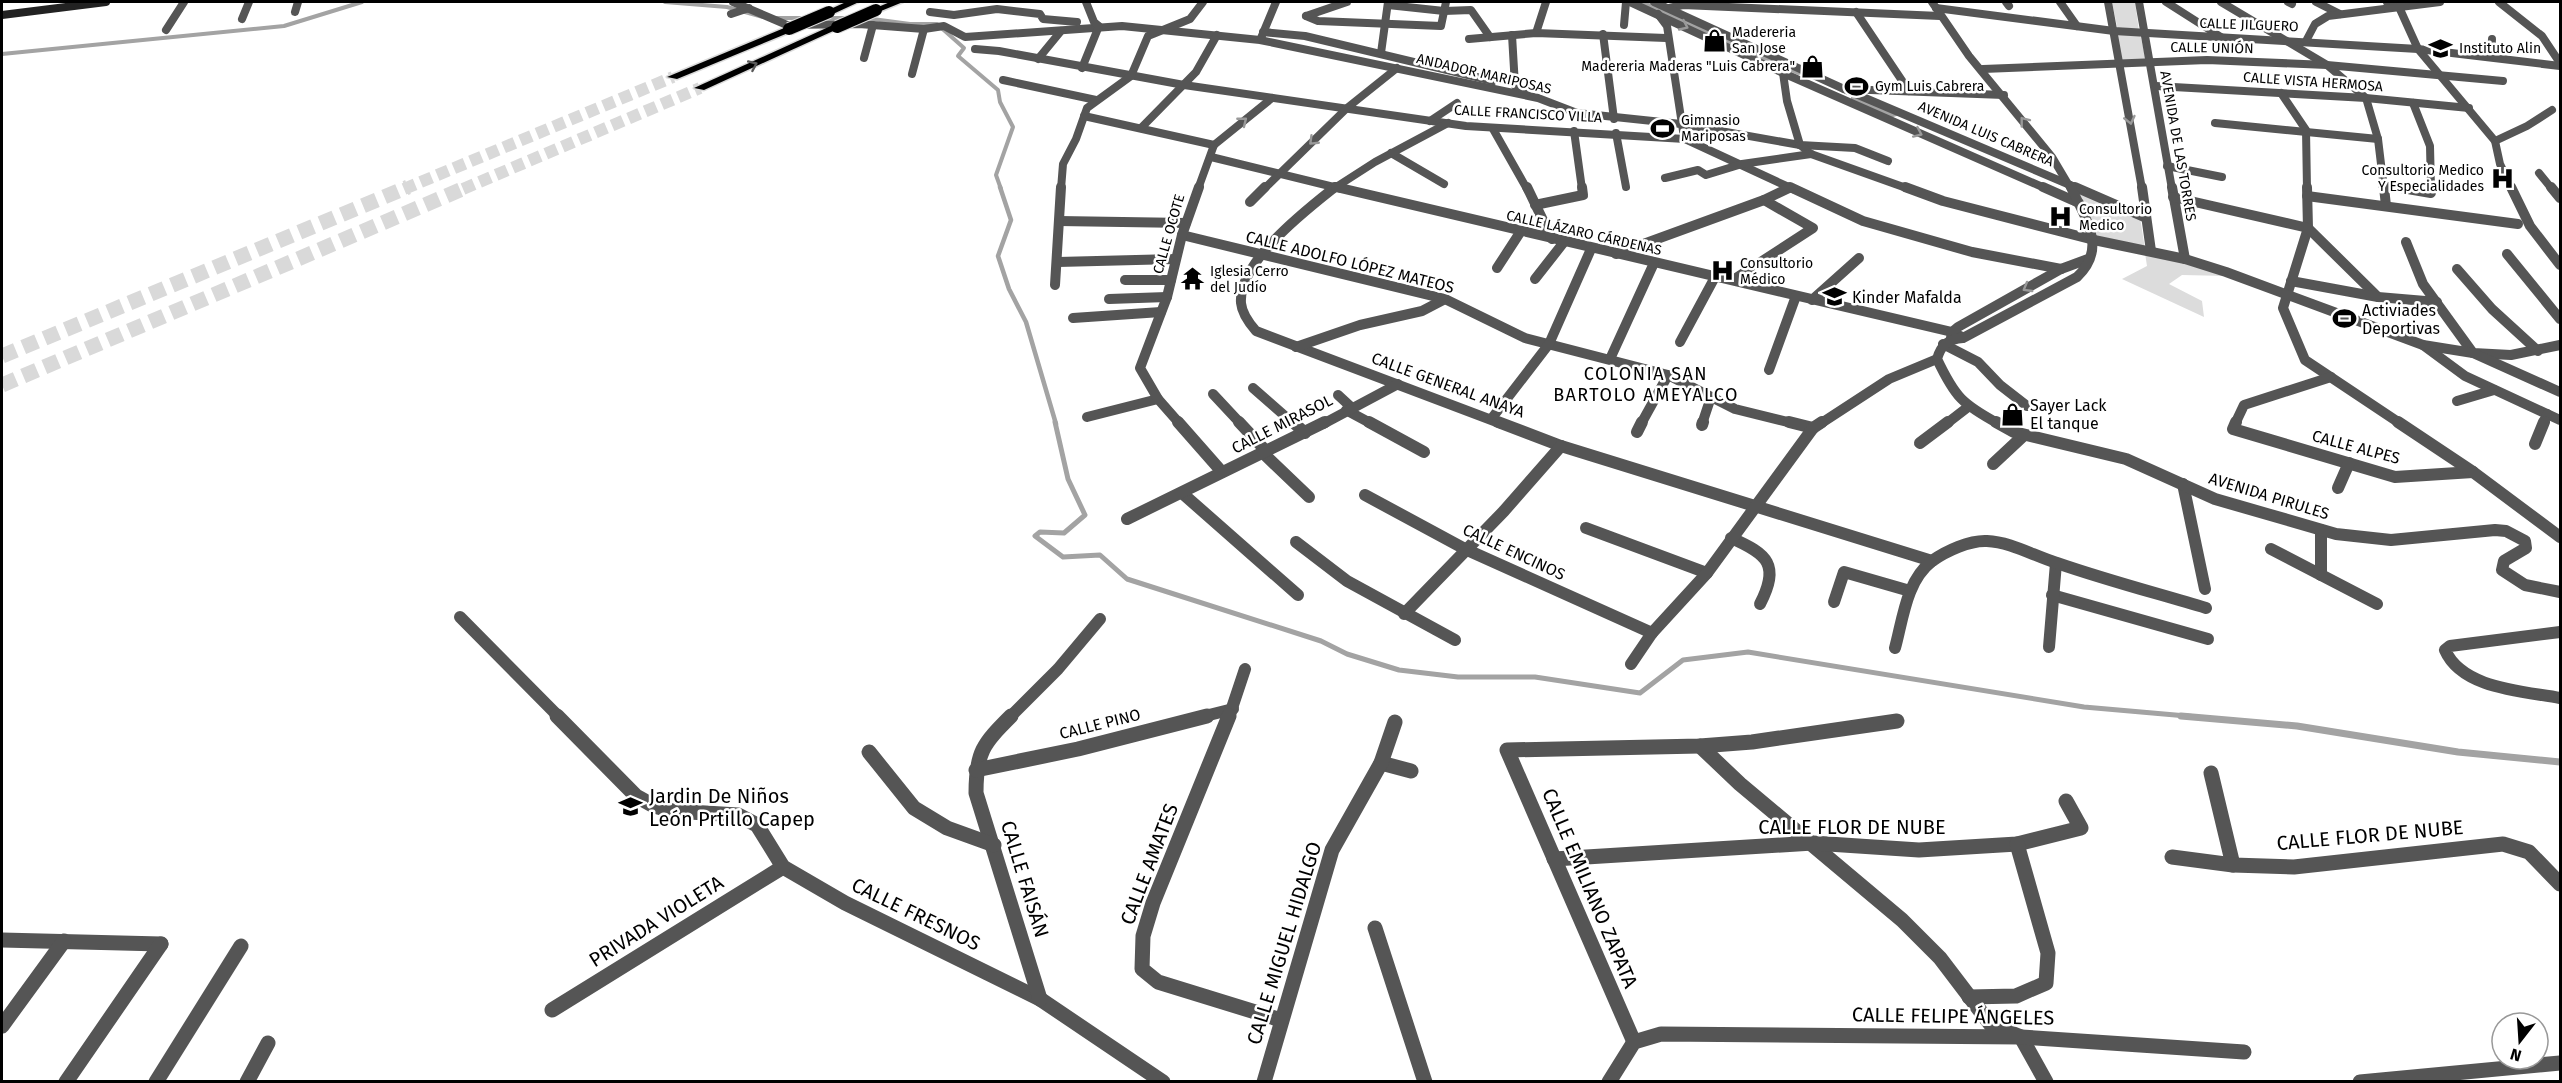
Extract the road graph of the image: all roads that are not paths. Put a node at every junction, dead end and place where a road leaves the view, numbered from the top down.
1 (54, 2) edge
2 (106, 2) edge
3 (184, 2) edge
4 (249, 2) edge
5 (298, 2) edge
6 (733, 2) edge
7 (854, 2) edge
8 (898, 2) edge
9 (1086, 2) edge
10 (1203, 2) edge
11 (1276, 2) edge
12 (1347, 2) edge
13 (1446, 2) edge
14 (1546, 2) edge
15 (1628, 2) edge
16 (1654, 2) edge
17 (1783, 2) edge
18 (1857, 2) edge
19 (2060, 2) edge
20 (2108, 2) edge
21 (2139, 2) edge
22 (2166, 2) edge
23 (2221, 2) edge
24 (2316, 2) edge
25 (2388, 2) edge
26 (2440, 2) edge
27 (2499, 2) edge
28 (1388, 3) edge
29 (1683, 3) edge
30 (2399, 7) junction
31 (1669, 8) junction
32 (48, 9) junction
33 (1787, 9) junction
34 (1936, 9) edge
35 (1444, 11) junction
36 (295, 12) dead end
37 (930, 12) dead end
38 (1860, 12) junction
39 (1658, 14) junction
40 (2340, 14) junction
41 (2, 15) edge
42 (1125, 15) dead end
43 (242, 19) dead end
44 (1383, 23) junction
45 (1096, 24) junction
46 (873, 25) junction
47 (1624, 25) dead end
48 (1122, 26) junction
49 (2078, 26) junction
50 (924, 29) junction
51 (1161, 29) junction
52 (166, 30) dead end
53 (1061, 31) junction
54 (2114, 31) junction
55 (1536, 33) junction
56 (2143, 33) junction
57 (1603, 34) junction
58 (1216, 35) junction
59 (1512, 35) junction
60 (1262, 36) junction
61 (1490, 37) junction
62 (2222, 37) junction
63 (1666, 38) junction
64 (1469, 39) dead end
65 (2288, 39) junction
66 (2492, 39) dead end
67 (2306, 40) junction
68 (975, 49) dead end
69 (1363, 49) junction
70 (2418, 49) junction
71 (1381, 53) junction
72 (2491, 56) junction
73 (864, 58) dead end
74 (1038, 59) junction
75 (1352, 59) junction
76 (2150, 61) junction
77 (2117, 62) junction
78 (2327, 65) junction
79 (2560, 65) edge
80 (1082, 68) junction
81 (1397, 68) junction
82 (1983, 69) junction
83 (1783, 73) junction
84 (912, 74) dead end
85 (2439, 74) junction
86 (1131, 76) junction
87 (673, 77) tunnel mouth
88 (1003, 80) dead end
89 (2503, 81) dead end
90 (1184, 85) junction
91 (1515, 86) junction
92 (2156, 86) junction
93 (700, 88) tunnel mouth
94 (1844, 89) junction
95 (1909, 91) junction
96 (2281, 93) junction
97 (2004, 95) junction
98 (1272, 98) junction
99 (1538, 98) junction
100 (2366, 98) junction
101 (1096, 100) junction
102 (1457, 103) dead end
103 (2413, 103) junction
104 (1347, 108) junction
105 (2469, 108) junction
106 (2552, 110) dead end
107 (1905, 114) junction
108 (1084, 116) junction
109 (1614, 119) junction
110 (1430, 121) junction
111 (1894, 122) junction
112 (1448, 123) junction
113 (2215, 123) dead end
114 (1681, 124) junction
115 (1141, 128) junction
116 (1493, 129) junction
117 (2306, 130) junction
118 (1574, 131) junction
119 (1616, 132) junction
120 (2378, 139) junction
121 (1685, 140) junction
122 (2495, 141) junction
123 (1214, 145) junction
124 (1800, 145) junction
125 (1391, 153) junction
126 (1811, 154) junction
127 (1211, 157) junction
128 (1888, 161) dead end
129 (1742, 164) junction
130 (2167, 166) junction
131 (2539, 173) dead end
132 (1280, 174) junction
133 (2222, 177) dead end
134 (1665, 178) dead end
135 (1444, 184) dead end
136 (2070, 185) junction
137 (2382, 185) junction
138 (1335, 187) junction
139 (1626, 187) dead end
140 (1789, 188) junction
141 (2307, 196) junction
142 (2173, 197) junction
143 (2560, 198) edge
144 (1764, 200) junction
145 (1250, 202) dead end
146 (2079, 203) junction
147 (1535, 205) junction
148 (2386, 206) junction
149 (2144, 217) junction
150 (1059, 221) junction
151 (1186, 223) junction
152 (2518, 224) dead end
153 (2308, 228) junction
154 (1521, 231) junction
155 (1182, 235) junction
156 (1552, 239) junction
157 (2094, 240) junction
158 (1564, 242) junction
159 (2406, 242) dead end
160 (1591, 249) junction
161 (2151, 252) junction
162 (1615, 254) junction
163 (2507, 254) dead end
164 (1260, 255) junction
165 (1859, 258) dead end
166 (1175, 259) junction
167 (2185, 259) junction
168 (2088, 260) junction
169 (1058, 262) junction
170 (1654, 263) junction
171 (2560, 265) edge
172 (1497, 268) dead end
173 (2061, 269) junction
174 (2457, 269) dead end
175 (1715, 277) junction
176 (1535, 279) dead end
177 (1125, 280) dead end
178 (1171, 280) junction
179 (1734, 280) junction
180 (2291, 282) junction
181 (1055, 285) dead end
182 (2286, 295) junction
183 (1796, 296) junction
184 (1167, 297) junction
185 (2378, 297) junction
186 (1109, 299) dead end
187 (1445, 299) junction
188 (1812, 300) junction
189 (2437, 302) junction
190 (1161, 312) junction
191 (1073, 318) dead end
192 (2560, 319) edge
193 (1949, 338) junction
194 (1680, 342) dead end
195 (1549, 344) junction
196 (2422, 345) junction
197 (2560, 345) edge
198 (1296, 348) junction
199 (2538, 351) junction
200 (2473, 353) junction
201 (1610, 359) junction
202 (1936, 359) junction
203 (1770, 370) dead end
204 (1668, 375) junction
205 (2331, 377) junction
206 (1398, 384) junction
207 (1253, 388) dead end
208 (2494, 390) junction
209 (2560, 392) edge
210 (1213, 394) dead end
211 (1338, 395) dead end
212 (1711, 397) junction
213 (1158, 399) junction
214 (2457, 401) dead end
215 (2027, 406) dead end
216 (1968, 407) junction
217 (1348, 408) junction
218 (2547, 414) junction
219 (1087, 417) dead end
220 (1492, 418) junction
221 (2560, 420) edge
222 (1702, 424) dead end
223 (1813, 429) junction
224 (1637, 432) dead end
225 (1305, 433) junction
226 (2022, 437) junction
227 (1920, 443) dead end
228 (2535, 444) dead end
229 (1561, 446) junction
230 (1264, 452) junction
231 (1424, 453) dead end
232 (2349, 463) junction
233 (1993, 464) dead end
234 (1222, 472) junction
235 (2473, 472) junction
236 (2183, 484) junction
237 (2338, 488) dead end
238 (1182, 493) junction
239 (1365, 495) dead end
240 (1309, 497) dead end
241 (1755, 507) junction
242 (1127, 519) dead end
243 (1586, 528) dead end
244 (2321, 530) junction
245 (2560, 537) edge
246 (1731, 538) junction
247 (1296, 542) dead end
248 (1466, 549) junction
249 (2271, 549) dead end
250 (1932, 561) junction
251 (2056, 563) junction
252 (1707, 573) junction
253 (2321, 575) junction
254 (2205, 589) dead end
255 (1910, 591) junction
256 (2560, 592) edge
257 (1298, 595) dead end
258 (2052, 595) junction
259 (1834, 602) dead end
260 (1760, 604) dead end
261 (2377, 604) dead end
262 (2206, 608) dead end
263 (1404, 614) junction
264 (460, 618) dead end
265 (1100, 619) dead end
266 (2560, 632) edge
267 (1652, 633) junction
268 (2208, 639) dead end
269 (1455, 640) dead end
270 (2049, 647) dead end
271 (1895, 648) dead end
272 (1630, 664) dead end
273 (1245, 669) dead end
274 (2560, 698) edge
275 (1233, 709) junction
276 (1897, 721) dead end
277 (1395, 722) dead end
278 (1700, 746) junction
279 (869, 752) dead end
280 (1381, 763) junction
281 (976, 770) junction
282 (1411, 771) dead end
283 (2211, 773) dead end
284 (2066, 801) dead end
285 (1813, 843) junction
286 (2017, 844) junction
287 (994, 845) junction
288 (2172, 857) dead end
289 (1554, 859) junction
290 (2233, 865) junction
291 (783, 867) junction
292 (2560, 884) edge
293 (1375, 928) dead end
294 (2, 940) edge
295 (64, 941) junction
296 (241, 946) dead end
297 (1969, 997) junction
298 (1040, 999) junction
299 (552, 1010) dead end
300 (1281, 1020) junction
301 (2, 1026) edge
302 (2021, 1037) junction
303 (1634, 1042) junction
304 (268, 1043) dead end
305 (2244, 1052) dead end
306 (2560, 1063) edge
307 (66, 1082) edge
308 (156, 1082) edge
309 (247, 1082) edge
310 (1163, 1082) edge
311 (1264, 1082) edge
312 (1425, 1082) edge
313 (1609, 1082) edge
314 (2046, 1082) edge
315 (2360, 1082) edge

1 - 32 street
2 - 32 main road
3 - 52 street
4 - 43 street
5 - 36 street
6 - 46 street
7 - 87 highway, bridge
93 -> 8 highway, bridge
9 - 45 street
10 - 51 street
11 - 60 street
12 - 44 street
13 - 35 street
14 - 55 street
15 - 39 street, AVENIDA LUIS CABRERA
15 - 47 street
16 - 31 street, AVENIDA LUIS CABRERA
17 - 33 street
18 - 38 street
19 - 49 street
20 - 54 street
21 - 56 street, AVENIDA DE LAS TORRES
22 - 62 street
23 - 65 street
24 - 40 street
25 - 30 street
26 - 30 street
27 - 79 street
28 - 35 street
28 - 44 street
29 - 31 street, CALLE JILGUERO
29 - 33 street, CALLE JILGUERO
30 - 40 street
30 - 70 street
31 - 94 street, AVENIDA LUIS CABRERA
32 - 41 main road
33 - 38 street, CALLE JILGUERO
34 - 38 street, CALLE JILGUERO
34 - 49 street, CALLE JILGUERO
34 - 82 street
35 - 44 street
35 - 61 street
37 - 45 street
38 - 95 street
39 - 63 street
39 -> 83 street, AVENIDA LUIS CABRERA
40 - 67 street
42 - 48 street
44 - 71 street
45 - 48 street, ANDADOR MARIPOSAS
45 - 53 street
45 - 80 street
46 - 50 street
46 - 73 street
48 - 51 street, ANDADOR MARIPOSAS
49 - 54 street, CALLE JILGUERO
50 - 53 street
50 - 84 street
51 - 58 street, ANDADOR MARIPOSAS
51 - 86 street
53 - 74 street
54 - 56 street, CALLE JILGUERO
54 - 77 street
55 - 57 street
55 - 59 street
56 - 62 street, CALLE JILGUERO
56 - 76 street, AVENIDA DE LAS TORRES
57 - 63 street
57 - 109 street
58 - 60 street, ANDADOR MARIPOSAS
58 - 90 street
59 - 61 street
59 - 91 street
60 - 69 street, ANDADOR MARIPOSAS
60 - 75 street, ANDADOR MARIPOSAS
61 - 64 street
62 - 65 street, CALLE JILGUERO
63 - 114 street
65 - 67 street, CALLE JILGUERO
65 - 78 street
66 - 72 street
67 - 70 street, CALLE JILGUERO
68 - 74 street, CALLE FRANCISCO VILLA
69 - 71 street, ANDADOR MARIPOSAS
69 - 75 street
70 - 72 street, CALLE JILGUERO
70 - 85 street
71 - 91 street, ANDADOR MARIPOSAS
72 - 79 street, CALLE JILGUERO
74 - 80 street, CALLE FRANCISCO VILLA
75 - 81 street, ANDADOR MARIPOSAS
76 - 77 street, CALLE UNIÓN
76 - 78 street, CALLE UNIÓN
76 - 92 street, AVENIDA DE LAS TORRES
77 - 82 street, CALLE UNIÓN
77 -> 149 street
78 - 85 street, CALLE UNIÓN
78 - 100 street
80 - 86 street, CALLE FRANCISCO VILLA
81 - 99 street, ANDADOR MARIPOSAS
81 - 104 street
82 - 97 street
83 - 111 street, AVENIDA LUIS CABRERA
83 - 124 street
85 - 89 street, CALLE UNIÓN
85 - 105 street
86 - 90 street, CALLE FRANCISCO VILLA
86 - 101 street
88 - 101 street
90 - 98 street, CALLE FRANCISCO VILLA
90 - 115 street
91 - 99 street, ANDADOR MARIPOSAS
92 - 96 street, CALLE VISTA HERMOSA
92 - 130 street, AVENIDA DE LAS TORRES
94 - 95 street
94 - 107 street, AVENIDA LUIS CABRERA
95 - 97 street
96 - 100 street, CALLE VISTA HERMOSA
96 - 117 street
136 -> 97 street
98 - 104 street, CALLE FRANCISCO VILLA
123 -> 98 street
99 - 109 street, ANDADOR MARIPOSAS
100 - 103 street, CALLE VISTA HERMOSA
100 - 120 street
101 - 108 street
102 - 110 street
103 - 105 street, CALLE VISTA HERMOSA
103 - 137 street
104 - 110 street, CALLE FRANCISCO VILLA
104 -> 132 street
105 - 122 street
106 - 122 street
107 - 111 street
107 - 136 street, AVENIDA LUIS CABRERA
108 - 115 street
108 - 150 street
109 - 114 street, ANDADOR MARIPOSAS
110 - 112 street, CALLE FRANCISCO VILLA
111 -> 146 street, AVENIDA LUIS CABRERA
112 - 116 street, CALLE FRANCISCO VILLA
112 - 125 street, CALLE GENERAL ANAYA
113 - 117 street
114 - 121 street
114 - 124 street, ANDADOR MARIPOSAS
115 - 123 street
116 - 118 street, CALLE FRANCISCO VILLA
116 - 147 street
117 - 120 street
117 - 141 street
118 - 119 street, CALLE FRANCISCO VILLA
118 - 147 street
119 - 121 street, CALLE FRANCISCO VILLA
119 - 139 street
120 - 137 street
121 - 129 street, CALLE FRANCISCO VILLA
122 - 171 street
123 - 127 street, CALLE OCOTE
124 - 126 street
124 - 128 street, ANDADOR MARIPOSAS
125 - 135 street
125 - 138 street, CALLE GENERAL ANAYA
126 - 129 street
126 - 157 street
127 - 132 street, CALLE LÁZARO CÁRDENAS
127 - 151 street, CALLE OCOTE
129 - 134 street
129 - 140 street, CALLE FRANCISCO VILLA
130 - 133 street
130 - 142 street, AVENIDA DE LAS TORRES
131 - 143 street
132 - 138 street, CALLE LÁZARO CÁRDENAS
132 - 145 street
136 - 146 street
136 - 149 street, AVENIDA LUIS CABRERA
137 - 148 street
138 - 154 street, CALLE LÁZARO CÁRDENAS
138 - 164 street, CALLE GENERAL ANAYA
140 - 144 street
140 - 173 street, CALLE FRANCISCO VILLA
141 - 148 street
141 - 153 street
142 - 153 street
142 - 167 street, AVENIDA DE LAS TORRES
144 - 162 street
144 - 179 street
146 - 157 street
147 - 156 street
148 - 152 street
149 - 161 street
150 - 151 street
150 - 169 street
151 - 155 street, CALLE OCOTE
153 - 180 street
153 - 185 street
154 - 156 street, CALLE LÁZARO CÁRDENAS
154 - 172 street
155 - 164 street, CALLE ADOLFO LÓPEZ MATEOS
155 - 166 street, CALLE OCOTE
156 - 158 street, CALLE LÁZARO CÁRDENAS
157 - 161 street
157 - 168 street
158 - 160 street, CALLE LÁZARO CÁRDENAS
158 - 176 street
159 - 189 street
160 - 162 street, CALLE LÁZARO CÁRDENAS
160 - 195 street
161 - 167 street
162 - 170 street, CALLE LÁZARO CÁRDENAS
163 - 192 street
164 - 187 street, CALLE ADOLFO LÓPEZ MATEOS
164 - 198 street, CALLE GENERAL ANAYA
165 - 188 street
166 - 169 street
166 - 178 street, CALLE OCOTE
167 - 182 street
168 - 173 street
168 - 193 street
169 - 181 street
170 - 175 street, CALLE LÁZARO CÁRDENAS
170 - 201 street
173 -> 193 street
174 - 199 street
175 - 179 street, CALLE LÁZARO CÁRDENAS
175 - 194 street
177 - 178 street
178 - 184 street, CALLE OCOTE
179 - 183 street, CALLE LÁZARO CÁRDENAS
180 - 182 street
180 - 185 street
182 - 196 street
182 - 205 street
183 - 188 street, CALLE LÁZARO CÁRDENAS
183 - 203 street
184 - 186 street
184 - 190 street, CALLE OCOTE
185 - 189 street
187 - 195 street, CALLE ADOLFO LÓPEZ MATEOS
187 - 198 street
188 - 193 street, CALLE LÁZARO CÁRDENAS
189 - 200 street
190 - 191 street
190 - 213 street, CALLE OCOTE
193 - 202 street
193 - 215 street
195 - 201 street, CALLE ADOLFO LÓPEZ MATEOS
195 - 220 street
196 - 200 street
196 - 208 street
197 - 199 street
198 - 206 street, CALLE GENERAL ANAYA
199 - 200 street
200 - 209 street
201 - 204 street, CALLE ADOLFO LÓPEZ MATEOS
202 - 216 street, AVENIDA PIRULES
202 - 223 street
204 - 212 street, CALLE ADOLFO LÓPEZ MATEOS
204 - 224 street
205 - 232 street, CALLE ALPES
205 - 235 street
206 - 217 street, CALLE MIRASOL
206 - 220 street, CALLE GENERAL ANAYA
207 - 225 street
208 - 214 street
208 - 218 street
210 - 230 street
211 - 217 street
212 - 222 street
212 - 223 street, CALLE ADOLFO LÓPEZ MATEOS
213 - 219 street
213 - 234 street, CALLE OCOTE
216 - 226 street, AVENIDA PIRULES
216 - 227 street
217 - 225 street, CALLE MIRASOL
217 - 231 street
218 - 221 street
218 - 228 street
220 - 229 street, CALLE GENERAL ANAYA
223 - 241 street
225 - 230 street, CALLE MIRASOL
226 - 233 street
226 - 236 street, AVENIDA PIRULES
229 - 241 street, CALLE GENERAL ANAYA
229 - 248 street
230 - 234 street, CALLE MIRASOL
230 - 240 street
232 - 235 street, CALLE ALPES
232 - 237 street
234 - 238 street, CALLE MIRASOL
235 - 245 street
236 - 244 street, AVENIDA PIRULES
236 - 254 street
238 - 242 street, CALLE MIRASOL
238 - 257 street
239 - 248 street, CALLE ENCINOS
241 - 246 street
241 - 250 street, CALLE GENERAL ANAYA
243 - 252 street
244 - 253 street
244 - 256 street, AVENIDA PIRULES
246 - 252 street
246 - 260 street
247 - 263 street
248 - 263 street
248 - 267 street, CALLE ENCINOS
249 - 253 street
250 - 251 street
250 - 255 street
251 - 258 street
251 - 262 street
252 - 267 street
253 - 261 street
255 - 259 street
255 - 271 street
258 - 268 street
258 - 270 street
263 - 269 street
264 - 291 street, CALLE FRESNOS
265 - 281 street
266 - 274 street
267 - 272 street
273 - 275 street, CALLE AMATES
275 - 281 street, CALLE PINO
275 - 300 street, CALLE AMATES
276 - 278 street
277 - 280 street, CALLE MIGUEL HIDALGO
278 - 285 street
278 - 289 street, CALLE EMILIANO ZAPATA
279 - 287 street
280 - 282 street
280 - 300 street, CALLE MIGUEL HIDALGO
281 - 287 street, CALLE FAISÁN
283 - 290 street
284 - 286 street, CALLE FLOR DE NUBE
285 - 286 street, CALLE FLOR DE NUBE
285 - 289 street, CALLE FLOR DE NUBE
285 - 297 street
286 - 297 street
287 - 298 street, CALLE FAISÁN
288 - 290 street, CALLE FLOR DE NUBE
289 - 303 street, CALLE EMILIANO ZAPATA
290 - 292 street, CALLE FLOR DE NUBE
291 - 298 street, CALLE FRESNOS
291 - 299 street, PRIVADA VIOLETA
293 - 312 street
294 - 295 street
295 - 301 street
295 - 307 street
296 - 308 street
297 - 302 street
298 - 310 street, CALLE FRESNOS
300 - 311 street, CALLE MIGUEL HIDALGO
302 - 303 street, CALLE FELIPE ÁNGELES
302 - 305 street, CALLE FELIPE ÁNGELES
302 - 314 street
303 - 313 street
304 - 309 street
306 - 315 street

